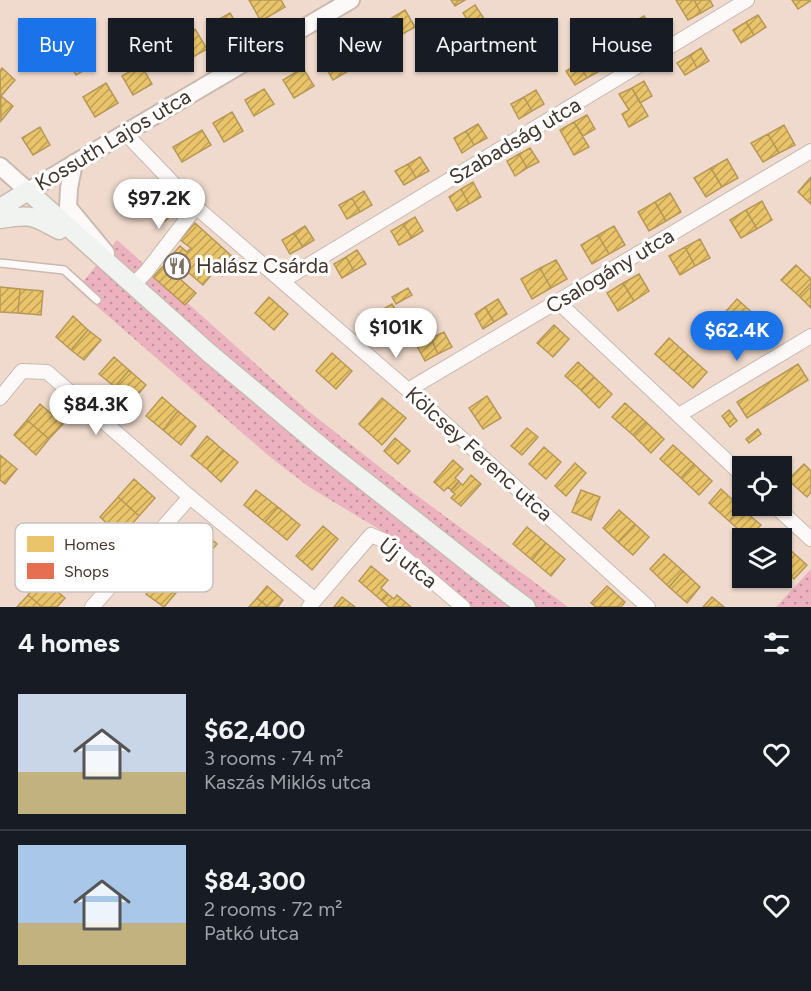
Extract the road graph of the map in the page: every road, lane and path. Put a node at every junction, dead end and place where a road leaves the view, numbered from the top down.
1 (351, 0) edge
2 (747, 0) edge
3 (125, 133) junction
4 (811, 151) edge
5 (74, 163) junction
6 (0, 166) edge
7 (28, 191) junction
8 (196, 207) junction
9 (0, 208) edge
10 (0, 219) edge
11 (0, 263) edge
12 (282, 281) junction
13 (133, 285) junction
14 (97, 300) dead end
15 (558, 302) junction
16 (811, 336) edge
17 (408, 390) junction
18 (0, 398) edge
19 (679, 415) junction
20 (732, 465) edge
21 (190, 497) junction
22 (787, 516) edge
23 (167, 523) edge
24 (811, 539) edge
25 (105, 592) edge
26 (312, 603) edge
27 (92, 607) edge
28 (463, 607) edge
29 (526, 607) edge
30 (648, 607) edge

1 - 3 street, Kossuth Lajos utca
2 - 12 street, Szabadság utca
3 - 5 street, Kossuth Lajos utca
3 - 8 street, Kölcsey Ferenc utca
4 - 15 street, Csalogány utca
5 - 7 street, Kossuth Lajos utca
5 - 13 street
6 - 7 street
7 - 9 main road, Kossuth Lajos utca
7 - 13 main road
8 - 12 street, Kölcsey Ferenc utca
8 - 13 street
10 - 13 main road
11 - 14 lane
12 - 17 street, Kölcsey Ferenc utca
13 - 29 main road
15 - 17 street, Csalogány utca
15 - 19 street
16 - 19 street
17 - 30 street, Kölcsey Ferenc utca
18 - 21 street
19 - 20 street
21 - 23 street
21 - 26 street
22 - 24 street
25 - 27 street
26 - 28 street, Új utca

